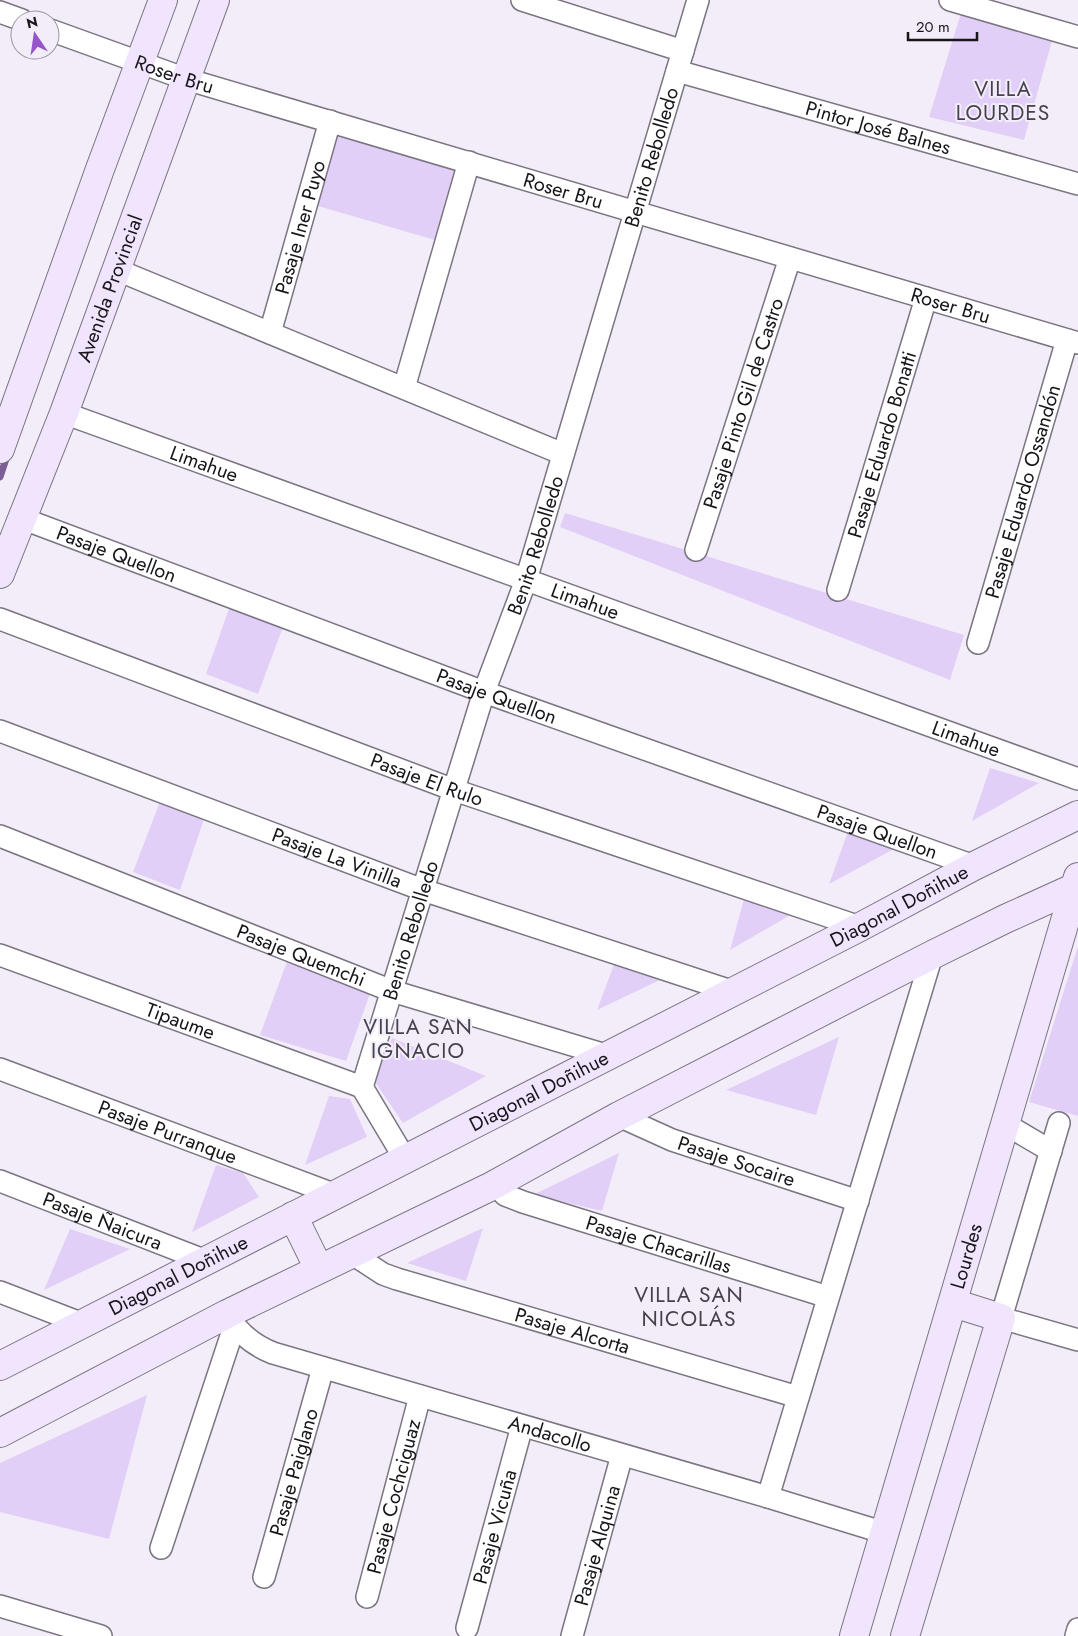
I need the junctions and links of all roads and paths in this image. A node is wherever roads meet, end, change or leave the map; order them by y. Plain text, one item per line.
1 (163, 0) edge
2 (215, 0) edge
3 (522, 0) edge
4 (698, 0) edge
5 (950, 0) edge
6 (60, 34) edge
7 (1078, 37) edge
8 (680, 61) junction
9 (139, 63) junction
10 (186, 78) junction
11 (330, 121) junction
12 (468, 162) junction
13 (1078, 184) edge
14 (635, 212) junction
15 (790, 258) junction
16 (115, 269) junction
17 (926, 298) junction
18 (270, 333) junction
19 (1073, 342) edge
20 (404, 388) junction
21 (64, 414) junction
22 (0, 449) edge
23 (563, 454) junction
24 (21, 518) junction
25 (696, 550) dead end
26 (0, 574) edge
27 (526, 580) junction
28 (838, 590) dead end
29 (0, 619) edge
30 (978, 643) dead end
31 (484, 692) junction
32 (0, 731) edge
33 (1078, 779) edge
34 (454, 790) junction
35 (1078, 816) edge
36 (0, 836) edge
37 (974, 866) junction
38 (1077, 883) edge
39 (423, 890) junction
40 (860, 927) junction
41 (0, 955) edge
42 (932, 955) junction
43 (392, 991) junction
44 (734, 992) junction
45 (609, 1056) junction
46 (0, 1068) edge
47 (362, 1087) junction
48 (619, 1116) junction
49 (1059, 1123) dead end
50 (1005, 1124) junction
51 (1051, 1151) junction
52 (405, 1159) junction
53 (0, 1181) edge
54 (492, 1186) junction
55 (336, 1195) junction
56 (858, 1201) junction
57 (293, 1216) junction
58 (351, 1253) junction
59 (206, 1261) junction
60 (319, 1269) junction
61 (0, 1292) edge
62 (828, 1297) junction
63 (953, 1302) junction
64 (1001, 1318) junction
65 (230, 1321) junction
66 (83, 1324) junction
67 (1078, 1340) edge
68 (0, 1366) edge
69 (323, 1368) junction
70 (420, 1396) junction
71 (798, 1398) junction
72 (522, 1426) junction
73 (0, 1433) edge
74 (622, 1456) junction
75 (768, 1497) junction
76 (885, 1533) junction
77 (161, 1548) dead end
78 (264, 1576) dead end
79 (367, 1597) dead end
80 (0, 1606) edge
81 (467, 1628) dead end
82 (50, 1629) edge
83 (1078, 1629) edge
84 (101, 1636) edge
85 (572, 1636) edge
86 (854, 1636) edge
87 (905, 1636) edge
88 (1076, 1636) edge

1 - 9 street
2 - 10 street, Avenida Provincial
3 - 8 street, Pintor José Balnes
4 - 8 street, Benito Rebolledo
5 - 7 street
6 - 9 street, Roser Bru
8 - 13 street, Pintor José Balnes
8 - 14 street, Benito Rebolledo
9 - 10 street, Roser Bru
9 - 22 street
10 - 11 street, Roser Bru
10 - 16 street, Avenida Provincial
11 - 12 street, Roser Bru
11 - 18 street, Pasaje Iner Puyo
12 - 14 street, Roser Bru
12 - 20 street
14 - 15 street, Roser Bru
14 - 23 street, Benito Rebolledo
15 - 17 street, Roser Bru
15 - 25 street, Pasaje Pinto Gil de Castro
16 - 18 street
16 - 21 street, Avenida Provincial
17 - 19 street, Roser Bru
17 - 28 street, Pasaje Eduardo Bonatti
18 - 20 street
19 - 30 street, Pasaje Eduardo Ossandón
20 - 23 street
21 - 24 street, Avenida Provincial
21 - 27 street, Limahue
23 - 27 street, Benito Rebolledo
24 - 26 street, Avenida Provincial
24 - 31 street, Pasaje Quellon
27 - 31 street, Benito Rebolledo
27 - 33 street, Limahue
29 - 34 street, Pasaje El Rulo
31 - 34 street, Benito Rebolledo
31 - 37 street, Pasaje Quellon
32 - 39 street, Pasaje La Vinilla
34 - 39 street, Benito Rebolledo
34 - 40 street, Pasaje El Rulo
35 - 37 street, Diagonal Doñihue
36 - 43 street, Pasaje Quemchi
37 - 40 street, Diagonal Doñihue
38 - 42 street
38 - 50 street, Lourdes
39 - 43 street, Benito Rebolledo
39 - 44 street, Pasaje La Vinilla
40 - 44 street, Diagonal Doñihue
41 - 47 street, Tipaume
42 - 48 street
42 - 56 street
43 - 45 street, Pasaje Quemchi
43 - 47 street, Benito Rebolledo
44 - 45 street, Diagonal Doñihue
45 - 52 street, Diagonal Doñihue
46 - 55 street, Pasaje Purranque
47 - 52 street
48 - 54 street
48 - 56 street, Pasaje Socaire
49 - 51 street
50 - 51 street
50 - 63 street, Lourdes
51 - 64 street
52 - 55 street, Diagonal Doñihue
53 - 59 street, Pasaje Ñaicura
54 - 58 street
54 - 62 street, Pasaje Chacarillas
55 - 57 street, Diagonal Doñihue
56 - 62 street
57 - 59 street, Diagonal Doñihue
57 - 60 street
58 - 60 street
58 - 71 street, Pasaje Alcorta
59 - 66 street, Diagonal Doñihue
60 - 65 street
61 - 66 street
62 - 71 street
63 - 64 street
63 - 76 street, Lourdes
64 - 67 street
64 - 87 street
65 - 69 street, Andacollo
65 - 73 street
65 - 77 street
66 - 68 street, Diagonal Doñihue
69 - 70 street, Andacollo
69 - 78 street, Pasaje Paiglano
70 - 72 street, Andacollo
70 - 79 street, Pasaje Cochciguaz
71 - 75 street
72 - 74 street, Andacollo
72 - 81 street, Pasaje Vicuña
74 - 75 street, Andacollo
74 - 85 street, Pasaje Alquina
75 - 76 street, Andacollo
76 - 86 street, Lourdes
80 - 82 street
82 - 84 street
83 - 88 street

